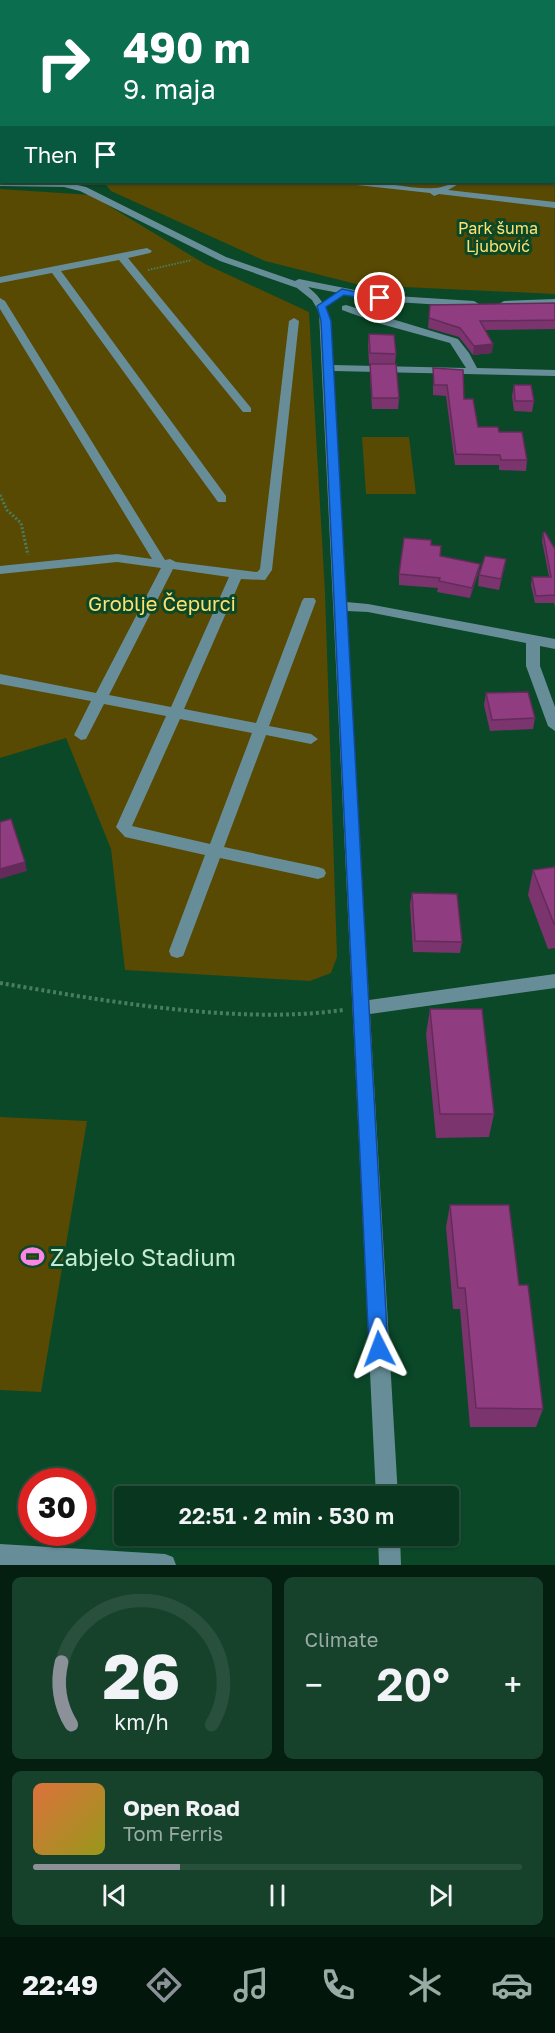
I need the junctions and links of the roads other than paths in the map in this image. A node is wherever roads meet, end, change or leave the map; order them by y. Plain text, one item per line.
1 (350, 0) edge
2 (386, 0) edge
3 (0, 183) edge
4 (364, 183) edge
5 (456, 183) edge
6 (434, 193) junction
7 (555, 205) edge
8 (147, 251) dead end
9 (121, 256) junction
10 (55, 270) junction
11 (0, 280) edge
12 (290, 282) junction
13 (342, 292) junction
14 (0, 302) edge
15 (555, 302) edge
16 (321, 306) junction
17 (346, 308) dead end
18 (294, 321) dead end
19 (327, 368) junction
20 (473, 372) junction
21 (555, 373) edge
22 (247, 410) dead end
23 (222, 499) dead end
24 (165, 563) junction
25 (0, 570) edge
26 (237, 574) junction
27 (309, 601) dead end
28 (341, 606) junction
29 (532, 640) junction
30 (555, 644) edge
31 (0, 679) edge
32 (100, 699) junction
33 (174, 713) junction
34 (555, 726) edge
35 (261, 730) junction
36 (81, 735) dead end
37 (311, 739) dead end
38 (214, 852) junction
39 (318, 873) dead end
40 (177, 951) dead end
41 (555, 981) edge
42 (362, 1008) junction
43 (386, 1486) edge
44 (389, 1546) edge
45 (0, 1555) edge
46 (90, 1563) edge
47 (165, 1565) edge
48 (390, 1565) edge

1 - 2 street
3 - 12 street
4 - 6 street
5 - 6 street
6 - 7 street
8 - 9 street
9 - 10 street
9 - 22 street
10 - 11 street
10 - 23 street
12 - 13 street
12 - 16 street
13 - 15 street
13 - 16 street
14 - 24 street
16 - 19 street
17 - 20 street
18 - 26 street
19 - 20 street
19 - 28 street
20 - 21 street
24 - 25 street
24 - 26 street
24 - 32 street
26 - 33 street
27 - 35 street
28 - 29 street
28 - 42 street
29 - 30 street
29 - 34 street
31 - 32 street
32 - 33 street
32 - 36 street
33 - 35 street
33 - 38 street
35 - 37 street
35 - 38 street
38 - 39 street
38 - 40 street
41 - 42 street
42 - 43 street
44 - 48 street
45 - 46 street
46 - 47 street

